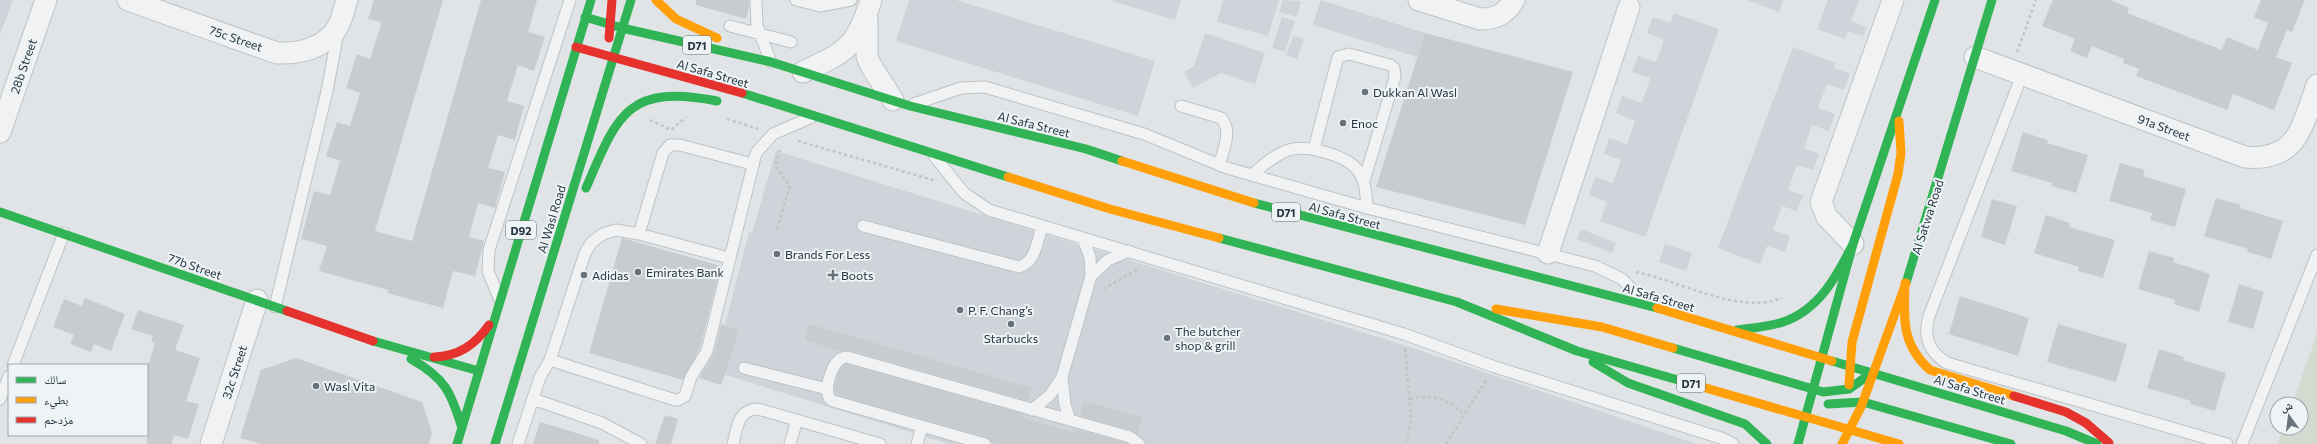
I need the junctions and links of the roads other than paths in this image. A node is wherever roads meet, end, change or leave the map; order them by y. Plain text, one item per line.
1 (46, 0) edge
2 (128, 0) edge
3 (347, 0) edge
4 (570, 0) edge
5 (591, 0) edge
6 (612, 0) edge
7 (631, 0) edge
8 (656, 0) edge
9 (756, 0) edge
10 (796, 0) edge
11 (1419, 0) edge
12 (1514, 0) edge
13 (1892, 0) edge
14 (1935, 0) edge
15 (1992, 0) edge
16 (863, 4) edge
17 (1629, 7) dead end
18 (585, 17) junction
19 (608, 24) junction
20 (339, 25) junction
21 (730, 26) dead end
22 (622, 28) junction
23 (760, 34) junction
24 (724, 40) dead end
25 (791, 42) dead end
26 (738, 45) dead end
27 (576, 47) junction
28 (614, 57) junction
29 (1975, 57) junction
30 (771, 62) junction
31 (802, 72) junction
32 (2022, 75) junction
33 (2317, 85) edge
34 (773, 102) junction
35 (726, 103) dead end
36 (902, 103) junction
37 (1181, 106) dead end
38 (757, 107) dead end
39 (1898, 113) junction
40 (815, 116) junction
41 (0, 132) edge
42 (1314, 149) junction
43 (932, 153) junction
44 (752, 164) junction
45 (1219, 165) junction
46 (1251, 175) junction
47 (1364, 181) junction
48 (1367, 208) junction
49 (0, 212) edge
50 (863, 226) dead end
51 (1042, 227) junction
52 (561, 228) junction
53 (64, 233) junction
54 (640, 234) junction
55 (1083, 239) junction
56 (1853, 244) junction
57 (1129, 251) junction
58 (1548, 253) junction
59 (2317, 255) edge
60 (729, 258) junction
61 (1091, 276) junction
62 (1905, 283) junction
63 (2306, 285) junction
64 (2317, 290) edge
65 (499, 299) junction
66 (1457, 302) junction
67 (266, 303) junction
68 (1646, 305) junction
69 (494, 318) junction
70 (1854, 330) junction
71 (1731, 331) junction
72 (1884, 342) junction
73 (381, 344) junction
74 (1861, 344) dead end
75 (1870, 348) dead end
76 (1793, 350) junction
77 (1577, 351) junction
78 (434, 356) junction
79 (1820, 358) junction
80 (550, 360) junction
81 (1803, 362) dead end
82 (13, 364) edge
83 (1849, 365) junction
84 (744, 368) dead end
85 (479, 371) junction
86 (1873, 372) junction
87 (1062, 377) junction
88 (1799, 377) dead end
89 (8, 379) edge
90 (1784, 381) junction
91 (827, 389) junction
92 (1848, 389) junction
93 (1812, 390) junction
94 (0, 399) edge
95 (533, 399) junction
96 (1848, 402) junction
97 (1863, 402) junction
98 (1032, 410) junction
99 (1890, 410) junction
100 (1804, 418) junction
101 (797, 420) junction
102 (1070, 420) junction
103 (922, 426) junction
104 (462, 428) junction
105 (1848, 428) junction
106 (1881, 439) junction
107 (1138, 442) edge
108 (211, 444) edge
109 (457, 444) edge
110 (495, 444) edge
111 (518, 444) edge
112 (641, 444) edge
113 (733, 444) edge
114 (790, 444) edge
115 (880, 444) edge
116 (917, 444) edge
117 (985, 444) edge
118 (1149, 444) edge
119 (1733, 444) edge
120 (1766, 444) edge
121 (1798, 444) edge
122 (1842, 444) edge
123 (1898, 444) edge
124 (2012, 444) edge
125 (2097, 444) edge
126 (2110, 444) edge
127 (2228, 444) edge
128 (2242, 444) edge

1 - 41 street, 28b Street
2 - 20 street, 75c Street
3 - 20 street
4 - 65 lane
5 - 18 main road, D92
6 - 19 main road
7 - 22 main road, Al Wasl Road
8 - 24 main road
9 - 23 lane
10 - 16 lane
11 - 12 street
13 - 56 street
14 - 39 main road
15 - 29 main road, Al Satwa Road
16 - 31 street
16 - 36 street
17 - 58 street
18 - 19 main road, Al Safa Street / D71
18 - 27 main road, D92
19 - 22 main road, Al Safa Street / D71
19 - 28 main road
20 - 67 lane
21 - 23 lane
22 - 28 main road, Al Wasl Road
22 - 30 main road, Al Safa Street / D71
23 - 25 lane
23 - 30 lane
26 - 30 main road
27 - 28 main road, Al Safa Street / D71
27 - 65 main road, D92
28 - 34 main road, Al Safa Street / D71
28 - 52 main road, Al Wasl Road
29 - 32 street, 91a Street
29 - 62 main road, Al Satwa Road
30 - 31 main road, Al Safa Street / D71
31 - 36 main road, Al Safa Street / D71
32 - 33 street, 91a Street
32 - 127 lane
34 - 38 main road
34 - 40 main road, Al Safa Street / D71
35 - 52 main road
36 - 45 lane
36 - 68 main road, Al Safa Street / D71
37 - 45 lane
39 - 56 main road
39 - 70 main road
40 - 43 main road, Al Safa Street / D71
40 - 44 lane
42 - 46 lane
42 - 47 lane
42 - 47 lane
43 - 51 lane
43 - 66 main road, Al Safa Street / D71
44 - 54 lane
44 - 60 lane
45 - 46 lane
46 - 48 lane
47 - 48 lane
48 - 58 lane
49 - 53 main road, 77b Street
50 - 51 lane
51 - 55 lane
52 - 110 main road, Al Wasl Road
53 - 67 main road, 77b Street
53 - 82 lane
54 - 60 lane
54 - 80 lane
55 - 57 lane
55 - 61 lane
56 - 71 main road
56 - 79 main road
57 - 61 lane
57 - 119 lane
58 - 68 lane
59 - 63 lane
60 - 80 lane
61 - 87 lane
62 - 72 main road, Al Satwa Road
62 - 126 main road
63 - 64 lane
63 - 128 lane
65 - 69 main road, D92
66 - 77 main road, Al Safa Street / D71
66 - 90 main road
67 - 73 main road, 77b Street
67 - 108 street, 32c Street
68 - 71 main road, Al Safa Street / D71
69 - 78 main road
69 - 85 main road, D92
70 - 74 main road
70 - 83 main road
71 - 76 main road, Al Safa Street / D71
72 - 75 main road
72 - 86 main road, Al Satwa Road
73 - 78 main road, 77b Street
73 - 104 main road, 77b Street
76 - 79 main road, Al Safa Street / D71
76 - 81 main road
77 - 100 main road, Al Safa Street / D71
77 - 120 main road
78 - 85 main road, 77b Street
79 - 83 main road, Al Safa Street / D71
79 - 93 main road
80 - 95 lane
83 - 86 main road, Al Safa Street / D71
83 - 92 main road
84 - 91 lane
85 - 104 main road, D92
86 - 92 main road
86 - 97 main road, Al Satwa Road
86 - 125 main road, Al Safa Street / D71
87 - 98 lane
87 - 102 lane
88 - 90 main road
89 - 94 lane
90 - 93 main road
91 - 98 lane
91 - 103 lane
92 - 93 main road
92 - 96 main road
93 - 100 main road
95 - 111 lane
95 - 112 lane
96 - 97 main road
96 - 100 main road
96 - 105 main road
97 - 99 main road
97 - 105 main road, Al Satwa Road
98 - 102 lane
99 - 106 main road
99 - 124 main road
100 - 105 main road, Al Safa Street / D71
100 - 121 main road
101 - 113 lane
101 - 114 lane
101 - 115 lane
102 - 107 lane
103 - 116 lane
103 - 117 lane
104 - 109 main road, D92
105 - 106 main road, Al Safa Street / D71
105 - 122 main road
106 - 123 main road, Al Safa Street / D71
107 - 118 lane

